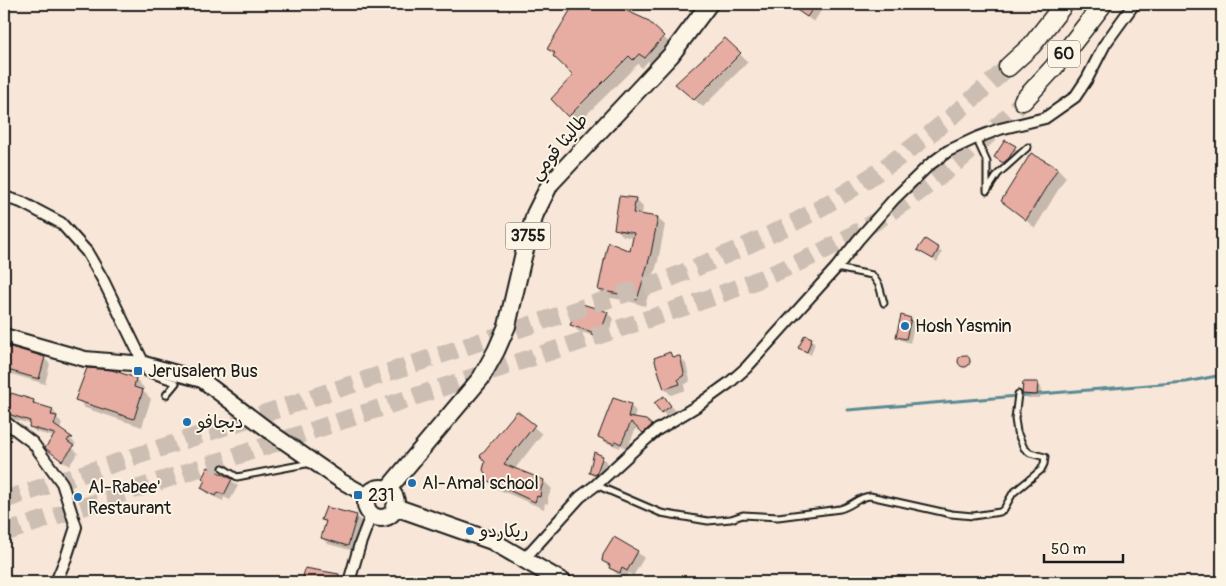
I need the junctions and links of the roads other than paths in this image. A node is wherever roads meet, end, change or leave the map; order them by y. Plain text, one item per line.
1 (709, 4) edge
2 (1064, 4) edge
3 (1103, 4) edge
4 (1134, 4) edge
5 (1008, 68) tunnel mouth
6 (1023, 101) tunnel mouth
7 (976, 138) junction
8 (1028, 147) dead end
9 (4, 197) edge
10 (836, 268) junction
11 (884, 303) dead end
12 (4, 336) edge
13 (144, 364) junction
14 (1018, 394) dead end
15 (166, 395) dead end
16 (4, 421) edge
17 (314, 462) junction
18 (223, 468) dead end
19 (596, 485) junction
20 (387, 490) junction
21 (368, 496) junction
22 (395, 507) junction
23 (371, 515) junction
24 (524, 559) junction
25 (56, 582) edge
26 (349, 582) edge
27 (563, 582) edge

1 - 20 main road, طاليثا قومي / 3755
2 - 5 highway, 60
3 - 6 highway, 60
4 - 7 street
7 - 8 lane
7 - 10 street
9 - 13 street
10 - 11 lane
10 - 19 street
12 - 13 street
13 - 15 lane
13 - 17 street
14 - 19 lane
16 - 25 street
17 - 18 lane
17 - 21 street
19 - 24 street
20 - 21 main road
20 - 22 main road
21 - 23 main road
22 - 23 main road
22 - 24 main road
23 - 26 street
24 - 27 main road

